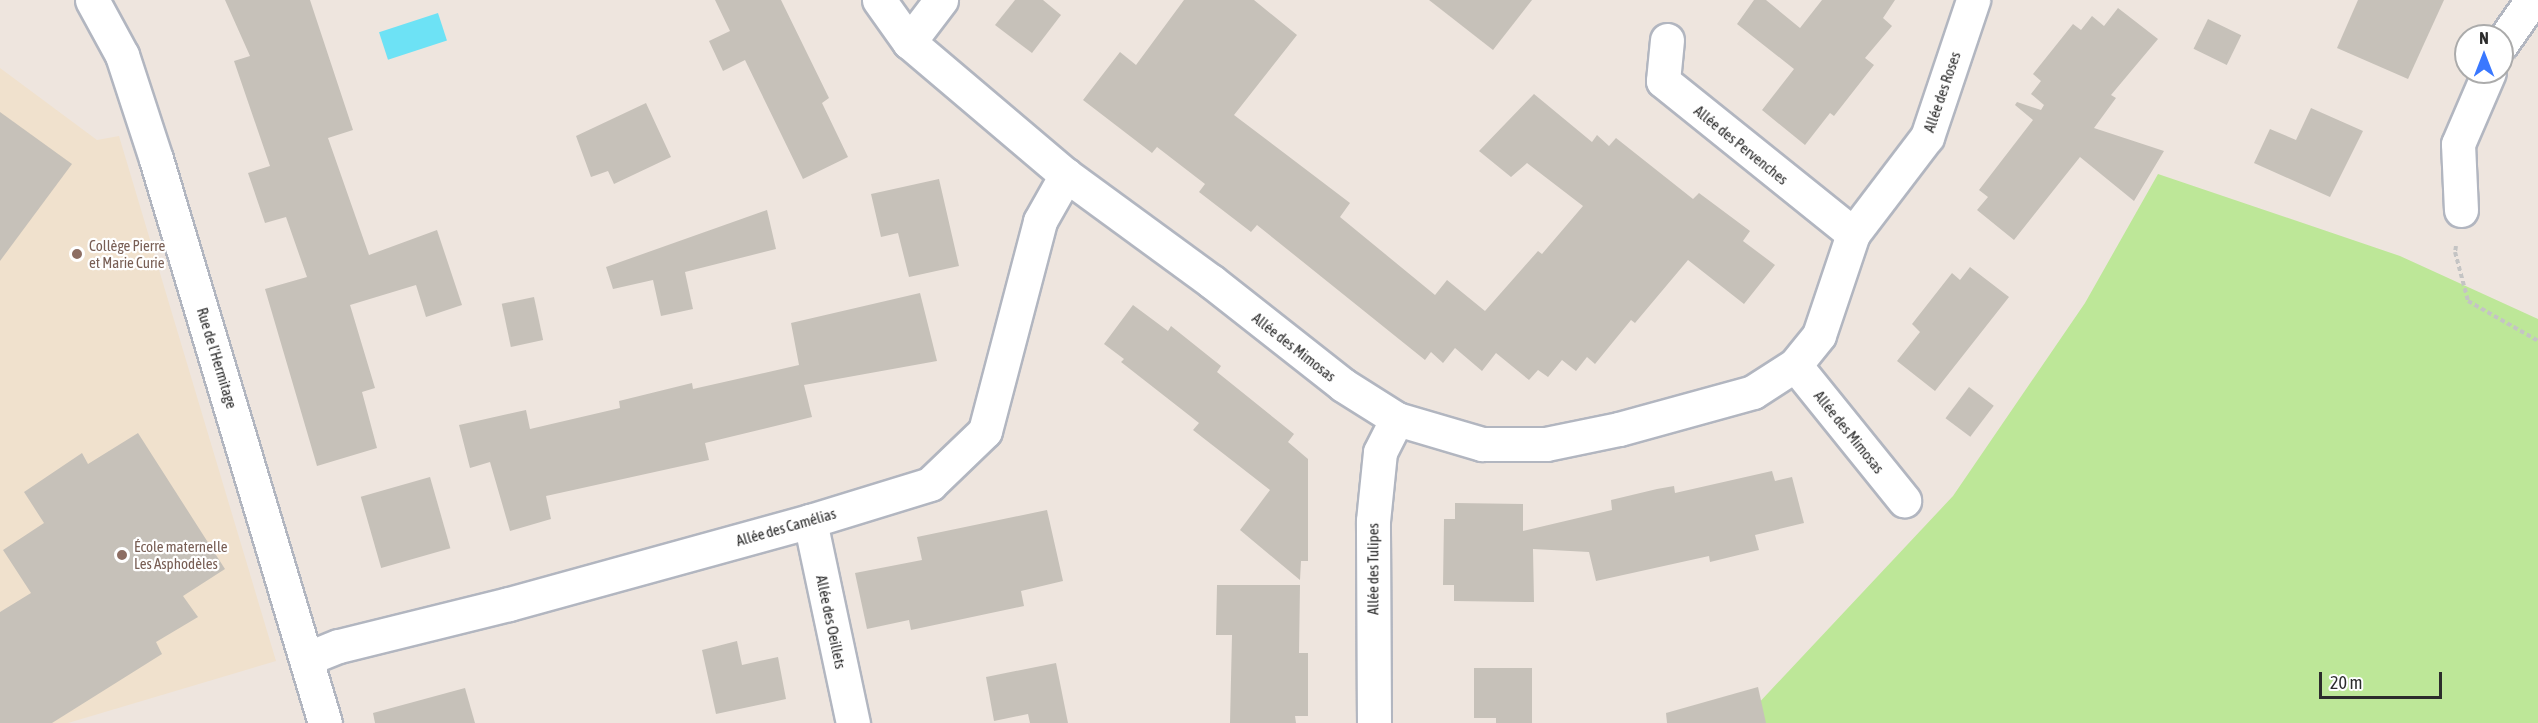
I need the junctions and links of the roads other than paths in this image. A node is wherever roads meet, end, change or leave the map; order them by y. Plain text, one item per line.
1 (92, 0) edge
2 (879, 0) edge
3 (941, 0) edge
4 (1973, 0) edge
5 (2532, 0) edge
6 (2514, 26) edge
7 (1666, 40) dead end
8 (909, 42) junction
9 (2484, 84) edge
10 (1066, 175) junction
11 (2461, 210) road end
12 (1853, 234) junction
13 (1795, 365) junction
14 (1397, 419) junction
15 (1904, 500) dead end
16 (810, 521) junction
17 (306, 659) junction
18 (325, 723) edge
19 (853, 723) edge
20 (1374, 723) edge

1 - 17 street, Rue de l'Hermitage
2 - 8 street, Allée des Mimosas
3 - 8 street
4 - 12 street, Allée des Roses
5 - 6 street
7 - 12 street, Allée des Pervenches
8 - 10 street, Allée des Mimosas
9 - 11 street
10 - 14 street, Allée des Mimosas
10 - 16 street, Allée des Camélias
12 - 13 street, Allée des Mimosas
13 - 14 street, Allée des Mimosas
13 - 15 street, Allée des Mimosas
14 - 20 street, Allée des Tulipes
16 - 17 street, Allée des Camélias
16 - 19 street, Allée des Oeillets
17 - 18 street, Rue de l'Hermitage

